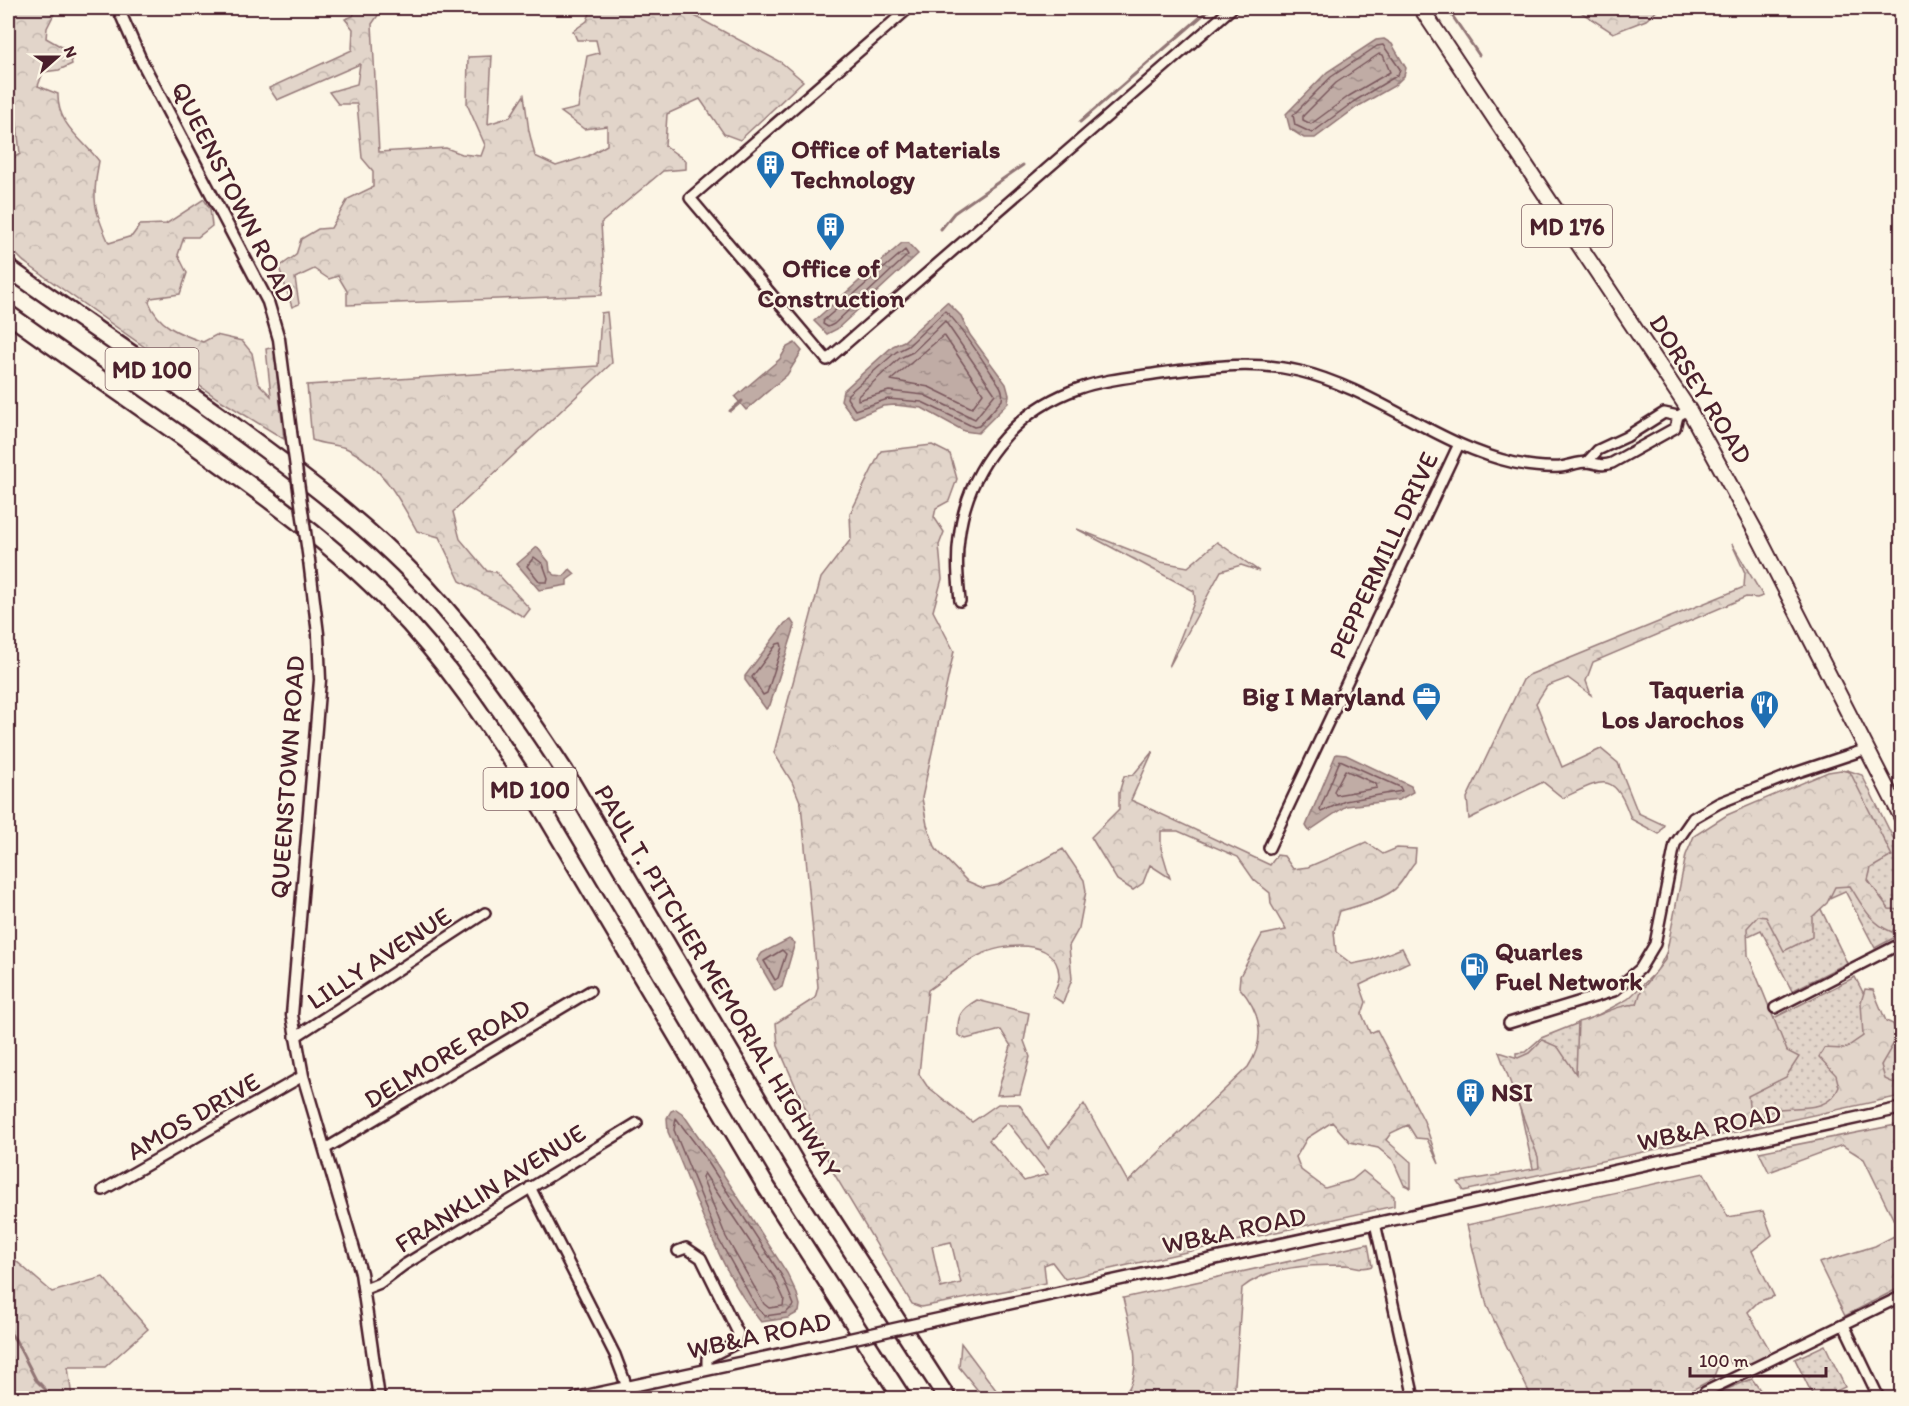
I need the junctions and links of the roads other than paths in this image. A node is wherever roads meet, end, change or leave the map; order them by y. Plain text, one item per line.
1 (118, 8) edge
2 (909, 8) edge
3 (1232, 8) edge
4 (1421, 8) edge
5 (8, 268) edge
6 (8, 314) edge
7 (1683, 413) junction
8 (1459, 444) junction
9 (1587, 462) junction
10 (960, 601) dead end
11 (1867, 749) junction
12 (1902, 818) edge
13 (1269, 848) dead end
14 (486, 913) dead end
15 (1902, 943) edge
16 (590, 991) dead end
17 (1775, 1008) dead end
18 (1509, 1023) dead end
19 (295, 1038) junction
20 (303, 1076) junction
21 (1902, 1108) edge
22 (637, 1123) dead end
23 (325, 1149) junction
24 (530, 1187) junction
25 (102, 1190) dead end
26 (1375, 1223) junction
27 (678, 1251) dead end
28 (365, 1289) junction
29 (1902, 1296) edge
30 (1844, 1325) junction
31 (706, 1369) junction
32 (627, 1387) junction
33 (1705, 1392) dead end
34 (379, 1398) edge
35 (576, 1398) edge
36 (902, 1398) edge
37 (947, 1398) edge
38 (1414, 1398) edge
39 (1879, 1398) edge

1 - 19 street, QUEENSTOWN ROAD, bridge
2 - 3 street
4 - 7 main road, DORSEY ROAD / MD 176
5 - 37 highway, PAUL T. PITCHER MEMORIAL HIGHWAY / MD 100
6 - 36 highway, MD 100
7 - 9 street
7 - 9 street
7 - 11 main road, DORSEY ROAD / MD 176
8 - 9 street
8 - 10 street
8 - 13 street, PEPPERMILL DRIVE
11 - 12 main road, DORSEY ROAD / MD 176
11 - 18 street
14 - 19 street, LILLY AVENUE
15 - 17 street
16 - 23 street, DELMORE ROAD
19 - 20 street, QUEENSTOWN ROAD
20 - 23 street, QUEENSTOWN ROAD
20 - 25 street, AMOS DRIVE
21 - 26 street, WB&A ROAD
22 - 24 street, FRANKLIN AVENUE
23 - 28 street, QUEENSTOWN ROAD
24 - 28 street, FRANKLIN AVENUE
24 - 32 street
26 - 31 street, WB&A ROAD, bridge
26 - 38 street
27 - 31 street
28 - 34 street, QUEENSTOWN ROAD
29 - 30 street
30 - 33 street
30 - 39 street
31 - 32 street, WB&A ROAD
32 - 35 street, WB&A ROAD

